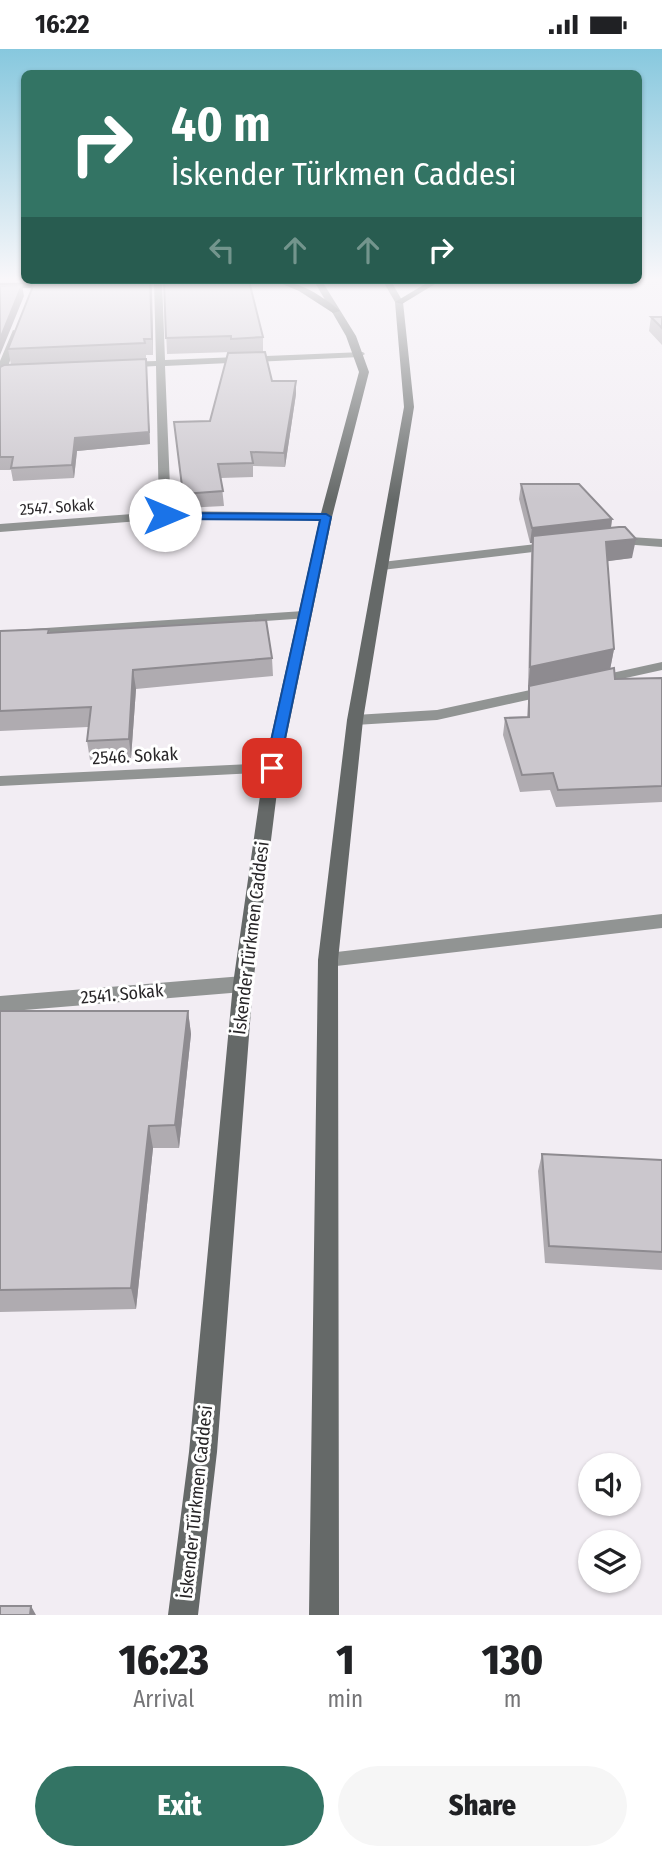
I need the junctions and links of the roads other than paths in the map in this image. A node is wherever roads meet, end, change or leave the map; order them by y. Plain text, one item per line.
1 (7, 354) edge
2 (162, 354) edge
3 (358, 354) edge
4 (360, 354) edge
5 (404, 354) edge
6 (162, 363) junction
7 (108, 366) edge
8 (14, 370) edge
9 (0, 372) edge
10 (165, 515) junction
11 (326, 517) junction
12 (0, 528) edge
13 (602, 541) edge
14 (662, 543) edge
15 (575, 544) edge
16 (382, 566) junction
17 (304, 615) junction
18 (0, 635) edge
19 (662, 666) edge
20 (355, 720) junction
21 (272, 768) junction
22 (0, 781) edge
23 (662, 921) edge
24 (328, 960) junction
25 (243, 984) junction
26 (0, 1005) edge
27 (183, 1615) edge
28 (324, 1615) edge

1 - 9 street
2 - 6 street
3 - 6 street
4 - 11 main road, İskender Türkmen Caddesi
5 - 16 main road
6 - 7 street
6 - 10 street
8 - 9 street
10 - 11 street, 2547. Sokak
10 - 12 street, 2547. Sokak
11 - 17 main road, İskender Türkmen Caddesi
13 - 14 street
15 - 16 street
16 - 20 main road
17 - 18 street
17 - 21 main road, İskender Türkmen Caddesi
19 - 20 street
20 - 24 main road
21 - 22 street, 2546. Sokak
21 - 25 main road, İskender Türkmen Caddesi
23 - 24 street
24 - 28 main road
25 - 26 street, 2541. Sokak
25 - 27 main road, İskender Türkmen Caddesi

